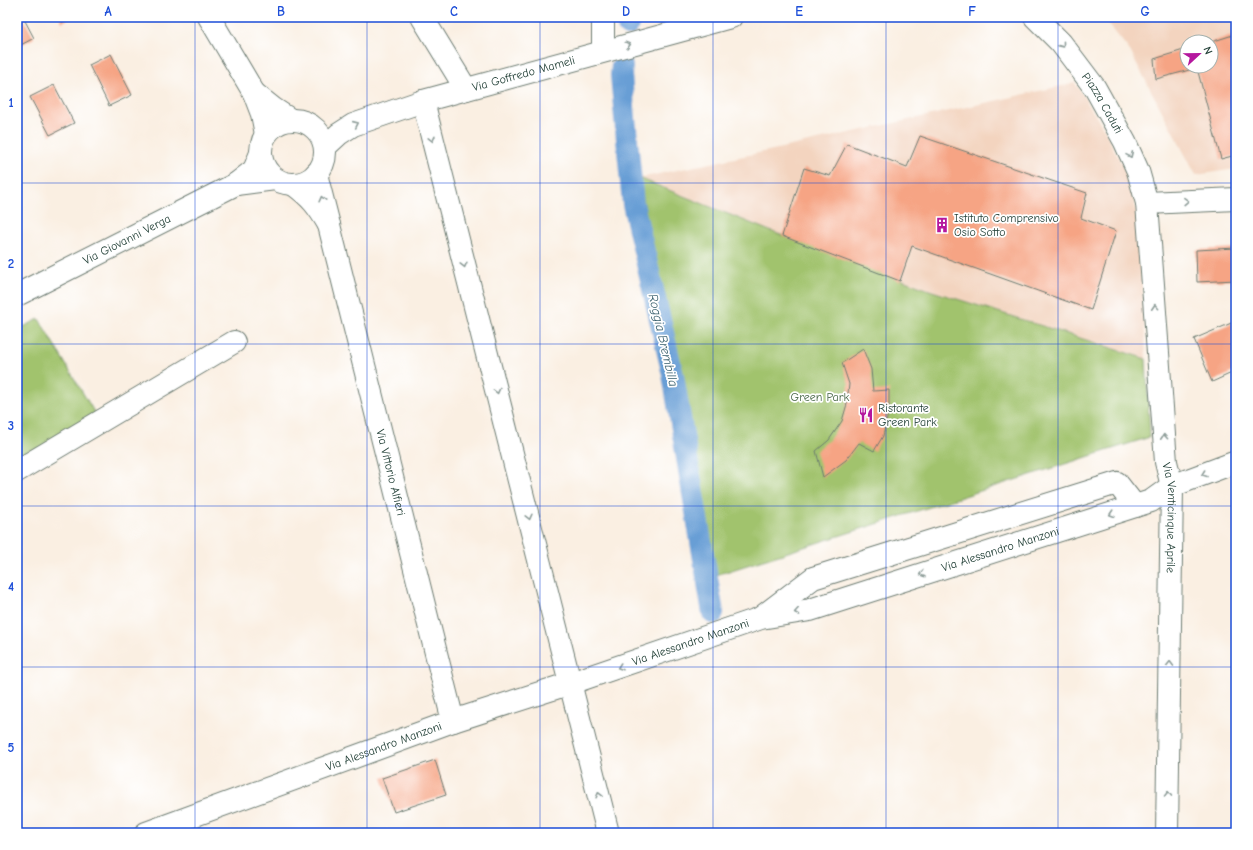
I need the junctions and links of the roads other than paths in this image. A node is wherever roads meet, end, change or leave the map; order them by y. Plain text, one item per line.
1 (209, 17) edge
2 (422, 17) edge
3 (603, 17) edge
4 (731, 17) edge
5 (1035, 17) edge
6 (603, 51) junction
7 (466, 89) junction
8 (254, 93) junction
9 (423, 101) junction
10 (291, 120) junction
11 (264, 144) junction
12 (325, 147) junction
13 (316, 174) junction
14 (284, 182) junction
15 (236, 184) junction
16 (1236, 199) edge
17 (1147, 203) junction
18 (329, 225) junction
19 (17, 295) edge
20 (234, 342) dead end
21 (1236, 462) edge
22 (17, 471) edge
23 (1172, 486) junction
24 (1135, 506) junction
25 (760, 618) junction
26 (571, 683) junction
27 (453, 721) junction
28 (146, 833) edge
29 (608, 833) edge
30 (1167, 833) edge

1 - 8 street
2 - 7 street
3 - 6 street
6 -> 4 street, Via Goffredo Mameli
5 -> 17 street, Piazza Caduti
6 - 7 street, Via Goffredo Mameli
7 - 9 street, Via Goffredo Mameli
8 - 10 street
8 - 11 street
12 -> 9 street, Via Goffredo Mameli
9 -> 26 street
10 - 11 street
10 - 12 street
11 - 14 street
11 - 15 street, Via Giovanni Verga
12 - 13 street
13 - 14 street
18 -> 13 street, Via Vittorio Alfieri
14 - 15 street, Via Giovanni Verga
14 - 18 street, Via Vittorio Alfieri
15 - 19 street, Via Giovanni Verga
17 -> 16 street
23 -> 17 street, Via Venticinque Aprile
18 - 27 street, Via Vittorio Alfieri
20 - 22 street
21 -> 23 street, Via Alessandro Manzoni
23 - 24 street, Via Alessandro Manzoni
30 -> 23 street, Via Venticinque Aprile
24 -> 25 street, Via Alessandro Manzoni
24 - 25 street
25 -> 26 street, Via Alessandro Manzoni
26 - 27 street, Via Alessandro Manzoni
29 -> 26 street
27 - 28 street, Via Alessandro Manzoni

